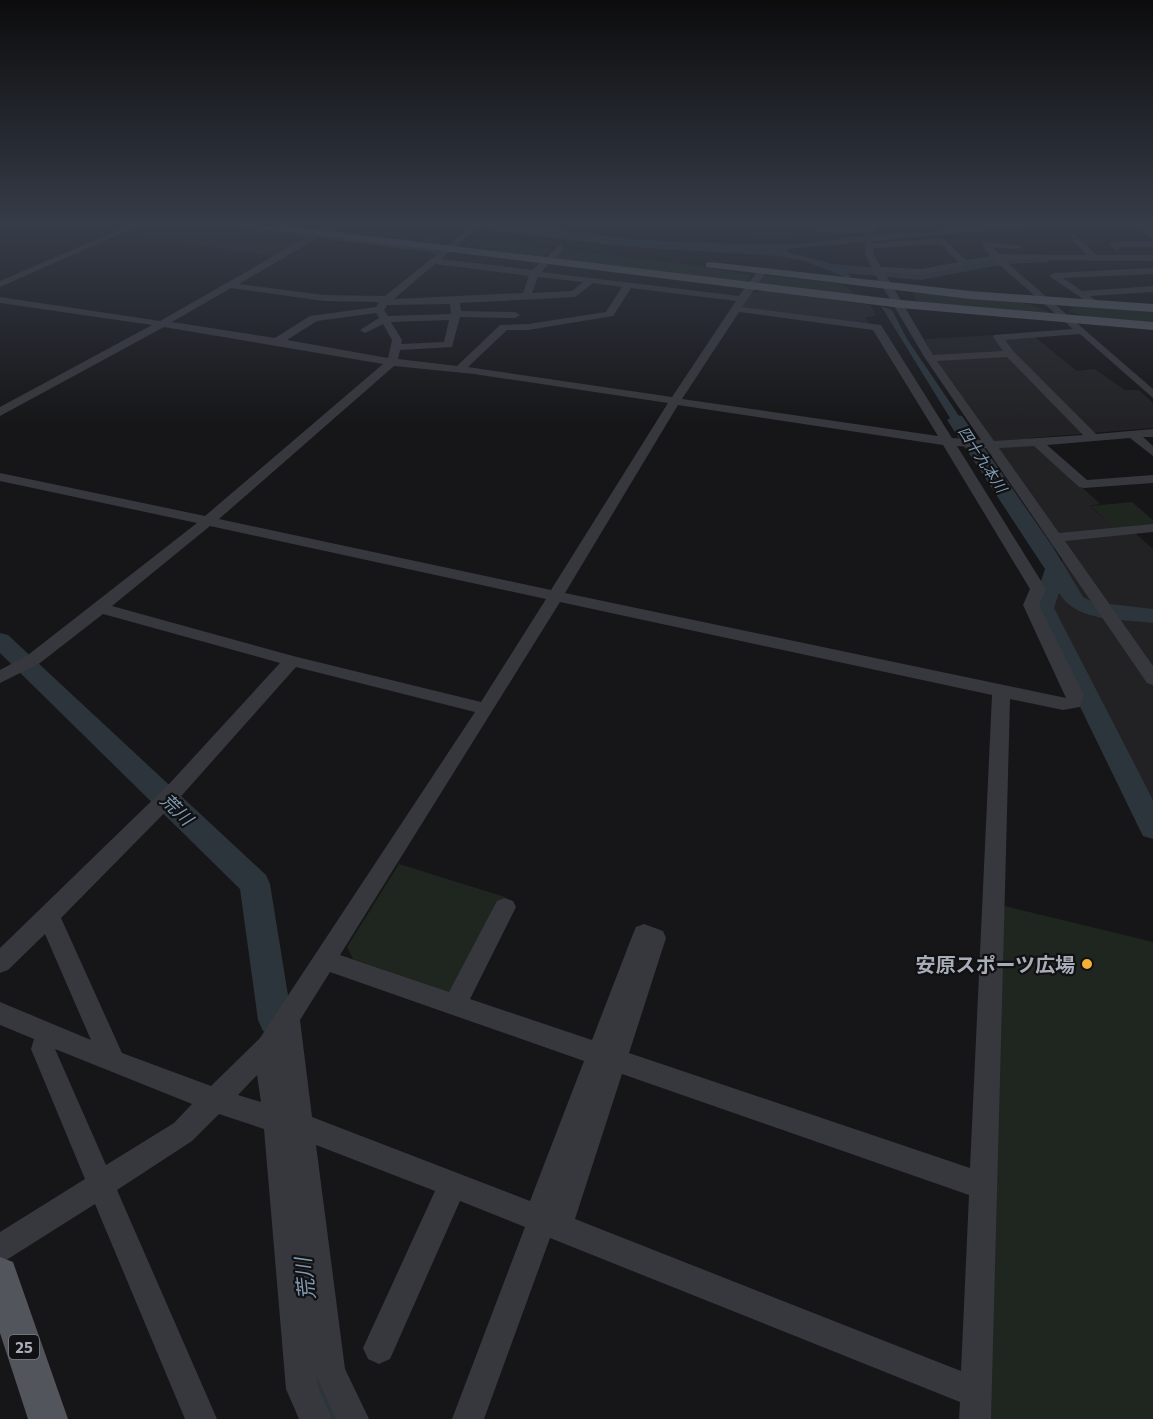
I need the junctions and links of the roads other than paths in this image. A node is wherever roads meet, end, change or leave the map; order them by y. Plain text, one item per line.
1 (217, 292) edge
2 (282, 292) edge
3 (400, 292) edge
4 (528, 292) edge
5 (577, 292) edge
6 (623, 292) edge
7 (692, 292) edge
8 (713, 292) edge
9 (747, 292) edge
10 (888, 292) edge
11 (979, 292) edge
12 (1036, 292) edge
13 (1080, 292) edge
14 (1114, 292) edge
15 (1083, 294) junction
16 (528, 296) junction
17 (497, 298) junction
18 (743, 298) junction
19 (0, 300) edge
20 (455, 302) junction
21 (1047, 302) junction
22 (894, 304) junction
23 (1095, 304) junction
24 (384, 307) junction
25 (1153, 308) edge
26 (498, 315) junction
27 (515, 315) dead end
28 (455, 316) junction
29 (1069, 320) junction
30 (162, 324) junction
31 (1153, 326) edge
32 (504, 327) junction
33 (365, 330) dead end
34 (1082, 331) junction
35 (277, 341) junction
36 (456, 343) junction
37 (484, 347) junction
38 (396, 350) junction
39 (1010, 354) junction
40 (930, 358) junction
41 (460, 369) junction
42 (1153, 395) edge
43 (675, 400) junction
44 (0, 412) edge
45 (1153, 433) edge
46 (1133, 435) junction
47 (1093, 438) junction
48 (953, 442) junction
49 (1037, 442) junction
50 (986, 445) junction
51 (1153, 452) edge
52 (0, 477) edge
53 (1153, 479) edge
54 (207, 522) junction
55 (1145, 529) edge
56 (1055, 538) junction
57 (1153, 545) edge
58 (556, 596) junction
59 (100, 608) junction
60 (292, 661) junction
61 (0, 677) edge
62 (1153, 679) edge
63 (1001, 690) junction
64 (486, 709) junction
65 (505, 907) dead end
66 (49, 916) junction
67 (324, 960) junction
68 (0, 963) edge
69 (455, 1005) junction
70 (0, 1013) edge
71 (287, 1017) junction
72 (48, 1032) junction
73 (266, 1049) junction
74 (606, 1057) junction
75 (113, 1062) junction
76 (215, 1100) junction
77 (288, 1123) junction
78 (101, 1184) junction
79 (453, 1184) junction
80 (983, 1186) junction
81 (545, 1222) junction
82 (0, 1249) edge
83 (0, 1275) edge
84 (379, 1348) dead end
85 (975, 1406) edge
86 (48, 1419) edge
87 (201, 1419) edge
88 (316, 1419) edge
89 (354, 1419) edge
90 (468, 1419) edge

1 - 30 street
2 - 24 street
3 - 24 street
4 - 16 street
5 - 16 street
6 - 32 street
7 - 18 street
8 - 18 main road
9 - 18 street
10 - 22 street
11 - 21 main road
12 - 21 street
13 - 15 street
14 - 15 street
15 - 23 street
16 - 17 street
17 - 20 street
17 - 26 street
18 - 22 main road
18 - 43 street
18 - 48 street
19 - 30 street
20 - 24 street
20 - 28 street
21 - 23 main road
21 - 29 street
22 - 29 main road
22 - 40 street
23 - 25 main road
24 - 28 street
24 - 33 street
24 - 35 street
24 - 38 street
26 - 27 street
26 - 28 street
26 - 32 street
28 - 36 street
29 - 31 main road
29 - 34 street
30 - 35 street
30 - 44 street
32 - 37 street
34 - 39 street
34 - 42 street
35 - 38 street
36 - 37 street
36 - 38 street
37 - 41 street
38 - 41 street
38 - 54 street
39 - 40 street
39 - 47 street
40 - 50 street
41 - 43 street
43 - 48 street
43 - 58 street
45 - 46 street
46 - 47 street
46 - 51 street
47 - 49 street
48 - 50 street
48 - 63 street
49 - 50 street
49 - 53 street
50 - 56 street
52 - 54 street
54 - 58 street
54 - 59 street
55 - 56 street
55 - 57 street
56 - 62 street
58 - 63 street
58 - 64 street
59 - 60 street
59 - 61 street
60 - 64 street
60 - 66 street
63 - 80 street
64 - 67 street
65 - 69 street
66 - 68 street
66 - 75 street
67 - 69 street
67 - 71 street
69 - 74 street
70 - 72 street
71 - 73 street
71 - 77 street
72 - 75 street
72 - 78 street
73 - 76 street
73 - 77 street
74 - 80 street
74 - 81 street
75 - 76 street
76 - 77 street
76 - 78 street
77 - 79 street
77 - 88 street
77 - 89 street
78 - 82 street
78 - 87 street
79 - 81 street
79 - 84 street
80 - 85 street
81 - 85 street
81 - 90 street
83 - 86 main road, 25

